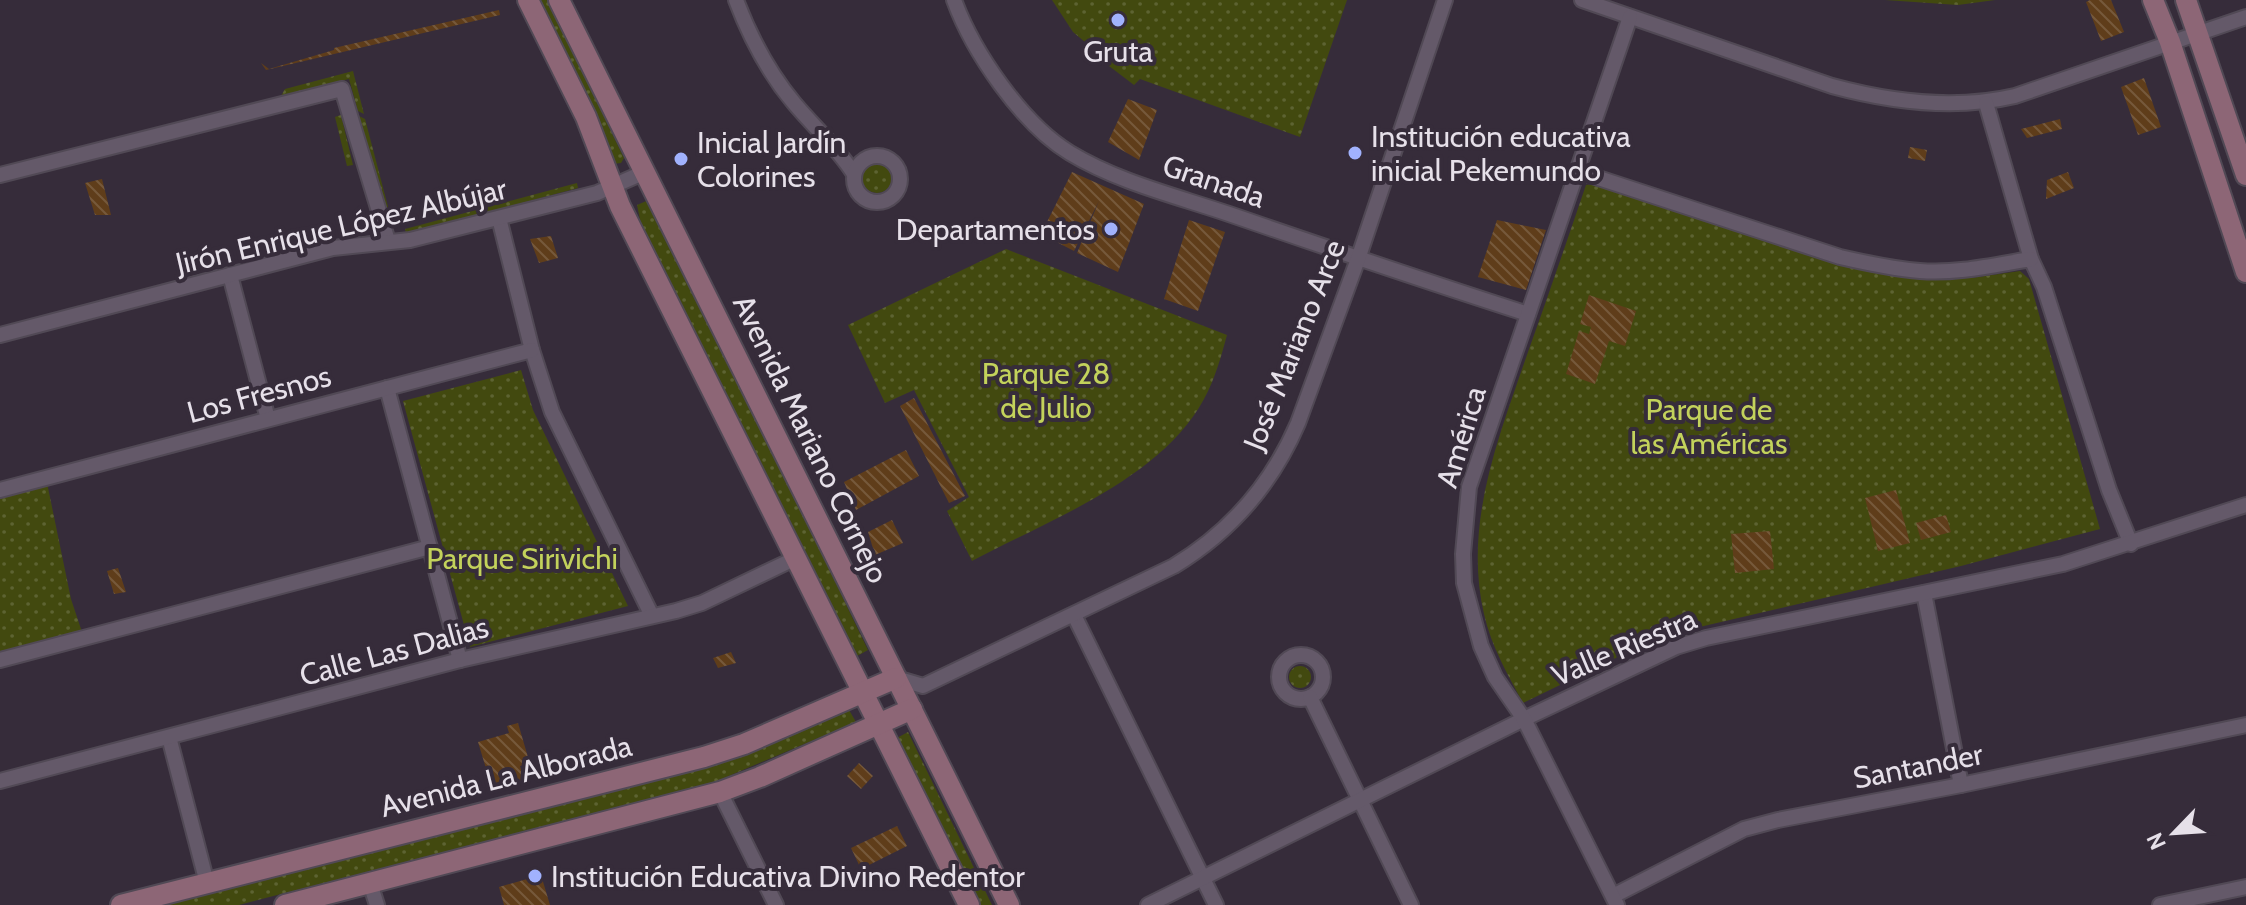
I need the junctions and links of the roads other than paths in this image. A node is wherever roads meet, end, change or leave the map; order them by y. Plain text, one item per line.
1 (528, 0) edge
2 (559, 0) edge
3 (736, 0) edge
4 (954, 0) edge
5 (1445, 0) edge
6 (1582, 0) edge
7 (2153, 0) edge
8 (2186, 0) edge
9 (1630, 17) junction
10 (2246, 17) edge
11 (2199, 33) junction
12 (2170, 42) junction
13 (1986, 103) junction
14 (841, 154) junction
15 (863, 160) junction
16 (1577, 171) junction
17 (645, 172) junction
18 (854, 174) junction
19 (0, 175) edge
20 (2246, 175) edge
21 (612, 187) junction
22 (499, 218) junction
23 (388, 241) junction
24 (1358, 259) junction
25 (2031, 259) junction
26 (2246, 272) edge
27 (230, 275) junction
28 (1528, 314) junction
29 (0, 335) edge
30 (532, 350) junction
31 (387, 388) junction
32 (268, 419) junction
33 (0, 490) edge
34 (2246, 505) edge
35 (2131, 544) junction
36 (430, 547) junction
37 (796, 558) junction
38 (1924, 593) junction
39 (1074, 615) junction
40 (652, 616) junction
41 (0, 660) edge
42 (460, 660) junction
43 (896, 678) junction
44 (923, 686) junction
45 (863, 692) junction
46 (1310, 697) dead end
47 (912, 709) junction
48 (1524, 719) junction
49 (879, 724) junction
50 (2246, 725) edge
51 (169, 737) junction
52 (0, 781) edge
53 (1961, 785) junction
54 (720, 792) junction
55 (1361, 801) junction
56 (1203, 878) junction
57 (207, 883) junction
58 (370, 883) junction
59 (2246, 887) edge
60 (1615, 900) edge
61 (774, 904) edge
62 (121, 905) edge
63 (285, 905) edge
64 (377, 905) edge
65 (969, 905) edge
66 (1009, 905) edge
67 (1148, 905) edge
68 (1216, 905) edge
69 (1411, 905) edge
70 (2160, 905) edge

1 - 21 main road
2 - 17 main road, Avenida Mariano Cornejo
3 - 14 street
4 - 24 street, Granada
5 - 24 street, José Mariano Arce
6 - 9 street
7 - 12 main road
8 - 11 main road
9 - 13 street
9 - 16 street, América
10 - 11 street
11 - 12 street
11 - 20 main road
12 - 13 street
12 - 26 main road
13 - 25 street
14 - 15 street
14 - 18 street
15 - 18 street
15 - 18 street
16 - 25 street
16 - 28 street, América
17 - 21 street, Jirón Enrique López Albújar
17 - 43 main road, Avenida Mariano Cornejo
19 - 23 street
21 - 22 street, Jirón Enrique López Albújar
21 - 37 main road
22 - 23 street, Jirón Enrique López Albújar
22 - 30 street
23 - 27 street, Jirón Enrique López Albújar
24 - 28 street, Granada
24 - 39 street, José Mariano Arce
25 - 35 street
27 - 29 street, Jirón Enrique López Albújar
27 - 32 street
28 - 48 street, América
30 - 31 street, Los Fresnos
30 - 40 street
31 - 32 street, Los Fresnos
31 - 36 street
32 - 33 street, Los Fresnos
34 - 35 street, Valle Riestra
35 - 38 street, Valle Riestra
36 - 41 street
36 - 42 street
37 - 40 street, Calle Las Dalias
37 - 45 main road
38 - 48 street, Valle Riestra
38 - 53 street
39 - 44 street, José Mariano Arce
39 - 56 street
40 - 42 street, Calle Las Dalias
42 - 51 street, Calle Las Dalias
43 - 44 street
43 - 45 main road, Avenida La Alborada
43 - 47 main road, Avenida Mariano Cornejo
44 - 47 street
45 - 49 main road
45 - 57 main road, Avenida La Alborada
46 - 55 street
47 - 49 main road
47 - 66 main road, Avenida Mariano Cornejo
48 - 55 street, Valle Riestra
48 - 60 street, América
49 - 54 main road
49 - 65 main road
50 - 53 street, Santander
51 - 52 street, Calle Las Dalias
51 - 57 street
53 - 60 street, Santander
54 - 58 main road
54 - 61 street
55 - 56 street, Valle Riestra
55 - 69 street
56 - 67 street, Valle Riestra
56 - 68 street
57 - 62 main road, Avenida La Alborada
58 - 63 main road
58 - 64 street
59 - 70 street

